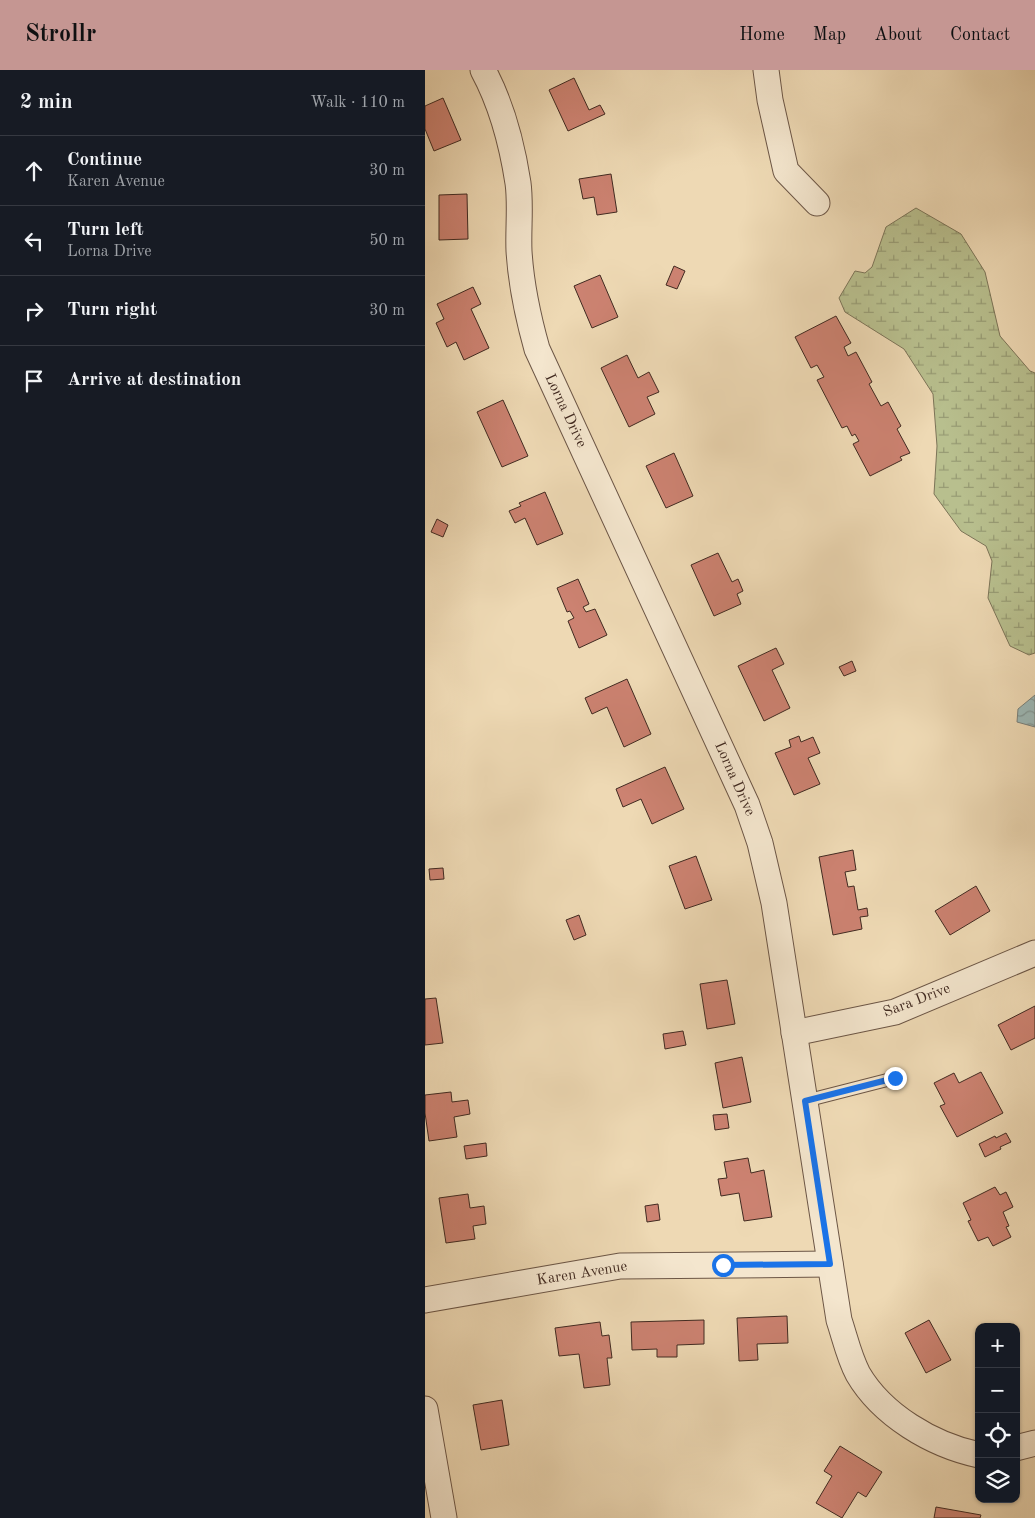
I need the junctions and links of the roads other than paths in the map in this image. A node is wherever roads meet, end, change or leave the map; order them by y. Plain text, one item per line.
1 (483, 70) edge
2 (766, 70) edge
3 (817, 203) dead end
4 (1035, 953) edge
5 (794, 1033) junction
6 (895, 1078) dead end
7 (805, 1101) junction
8 (830, 1264) junction
9 (425, 1300) edge
10 (425, 1409) edge
11 (1035, 1443) edge
12 (1020, 1447) edge
13 (975, 1454) edge
14 (444, 1518) edge

1 - 5 street, Lorna Drive
2 - 3 street
4 - 5 street, Sara Drive
5 - 7 street, Lorna Drive
6 - 7 lane
7 - 8 street, Lorna Drive
8 - 9 street, Karen Avenue
8 - 13 street, Lorna Drive
10 - 14 street
11 - 12 street

